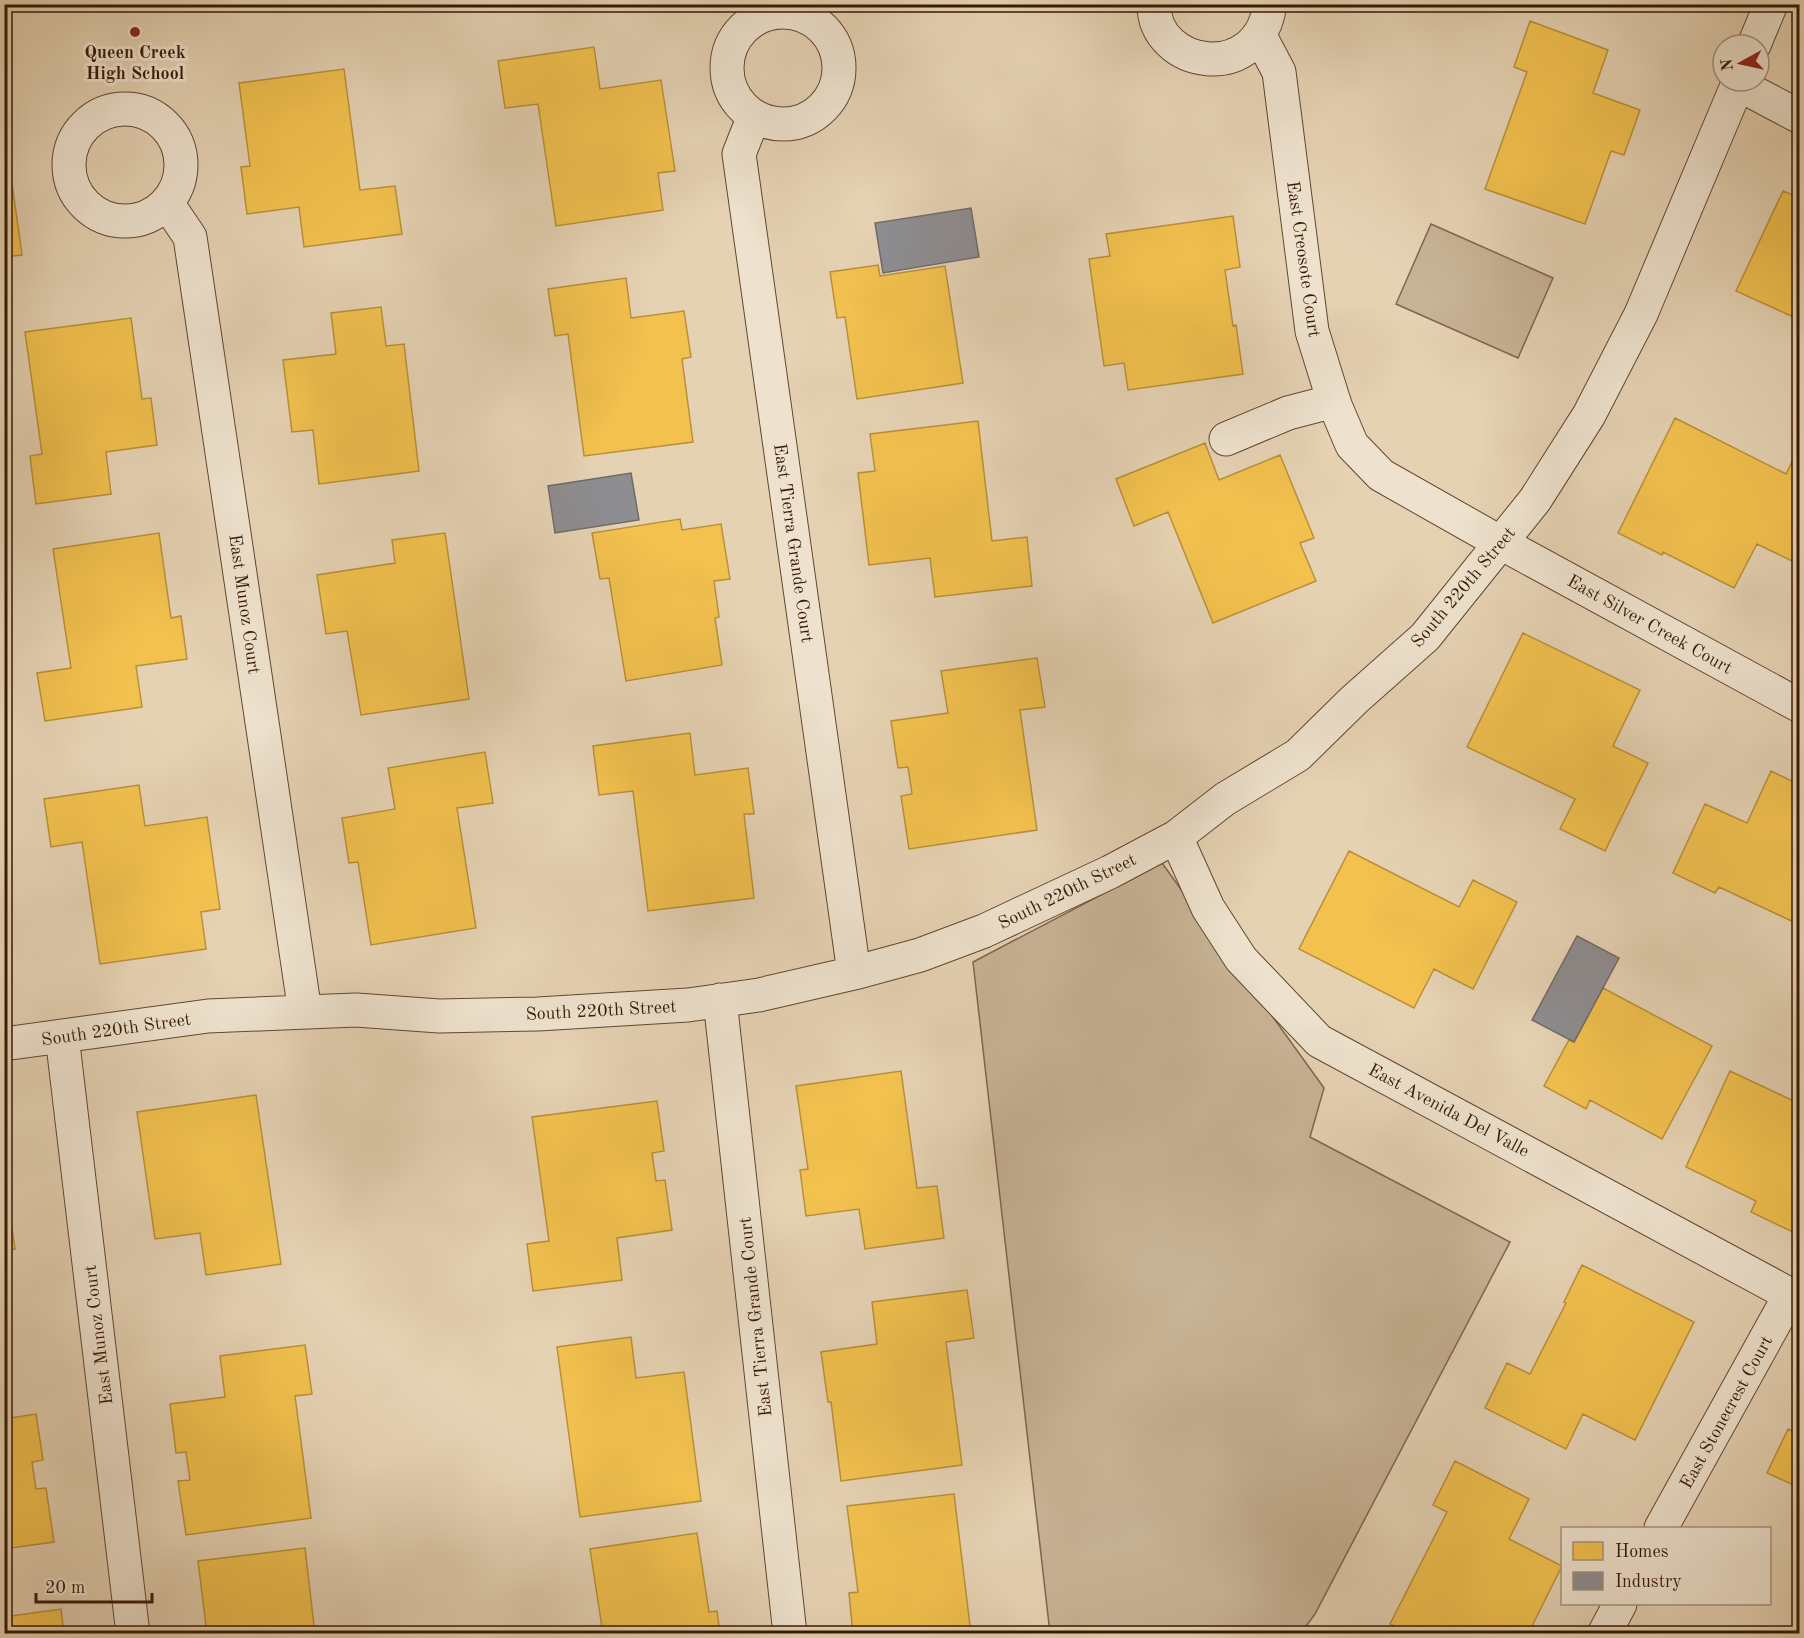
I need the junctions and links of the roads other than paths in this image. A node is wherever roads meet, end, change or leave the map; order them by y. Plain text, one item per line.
1 (1154, 4) edge
2 (1270, 4) edge
3 (1771, 4) edge
4 (1759, 33) edge
5 (1260, 36) junction
6 (1733, 93) edge
7 (1757, 93) edge
8 (754, 116) dead end
9 (1800, 117) edge
10 (167, 203) dead end
11 (1334, 401) junction
12 (1226, 439) dead end
13 (1501, 543) junction
14 (1800, 706) edge
15 (1176, 837) junction
16 (854, 973) junction
17 (720, 1000) junction
18 (305, 1012) junction
19 (62, 1036) junction
20 (4, 1044) edge
21 (1795, 1297) edge
22 (1662, 1527) edge
23 (1619, 1605) edge
24 (134, 1634) edge
25 (790, 1634) edge
26 (1604, 1634) edge

1 - 5 street
2 - 5 street
3 - 4 street
5 - 11 street, East Creosote Court
6 - 13 street, South 220th Street
7 - 9 street
8 - 16 street, East Tierra Grande Court
10 - 18 street, East Munoz Court
11 - 12 street
11 - 13 street, East Creosote Court
13 - 14 street, East Silver Creek Court
13 - 15 street, South 220th Street
15 - 16 street, South 220th Street
15 - 21 street, East Avenida Del Valle
16 - 17 street, South 220th Street
17 - 18 street, South 220th Street
17 - 25 street, East Tierra Grande Court
18 - 19 street, South 220th Street
19 - 20 street, South 220th Street
19 - 24 street, East Munoz Court
21 - 22 street, East Stonecrest Court
23 - 26 street

